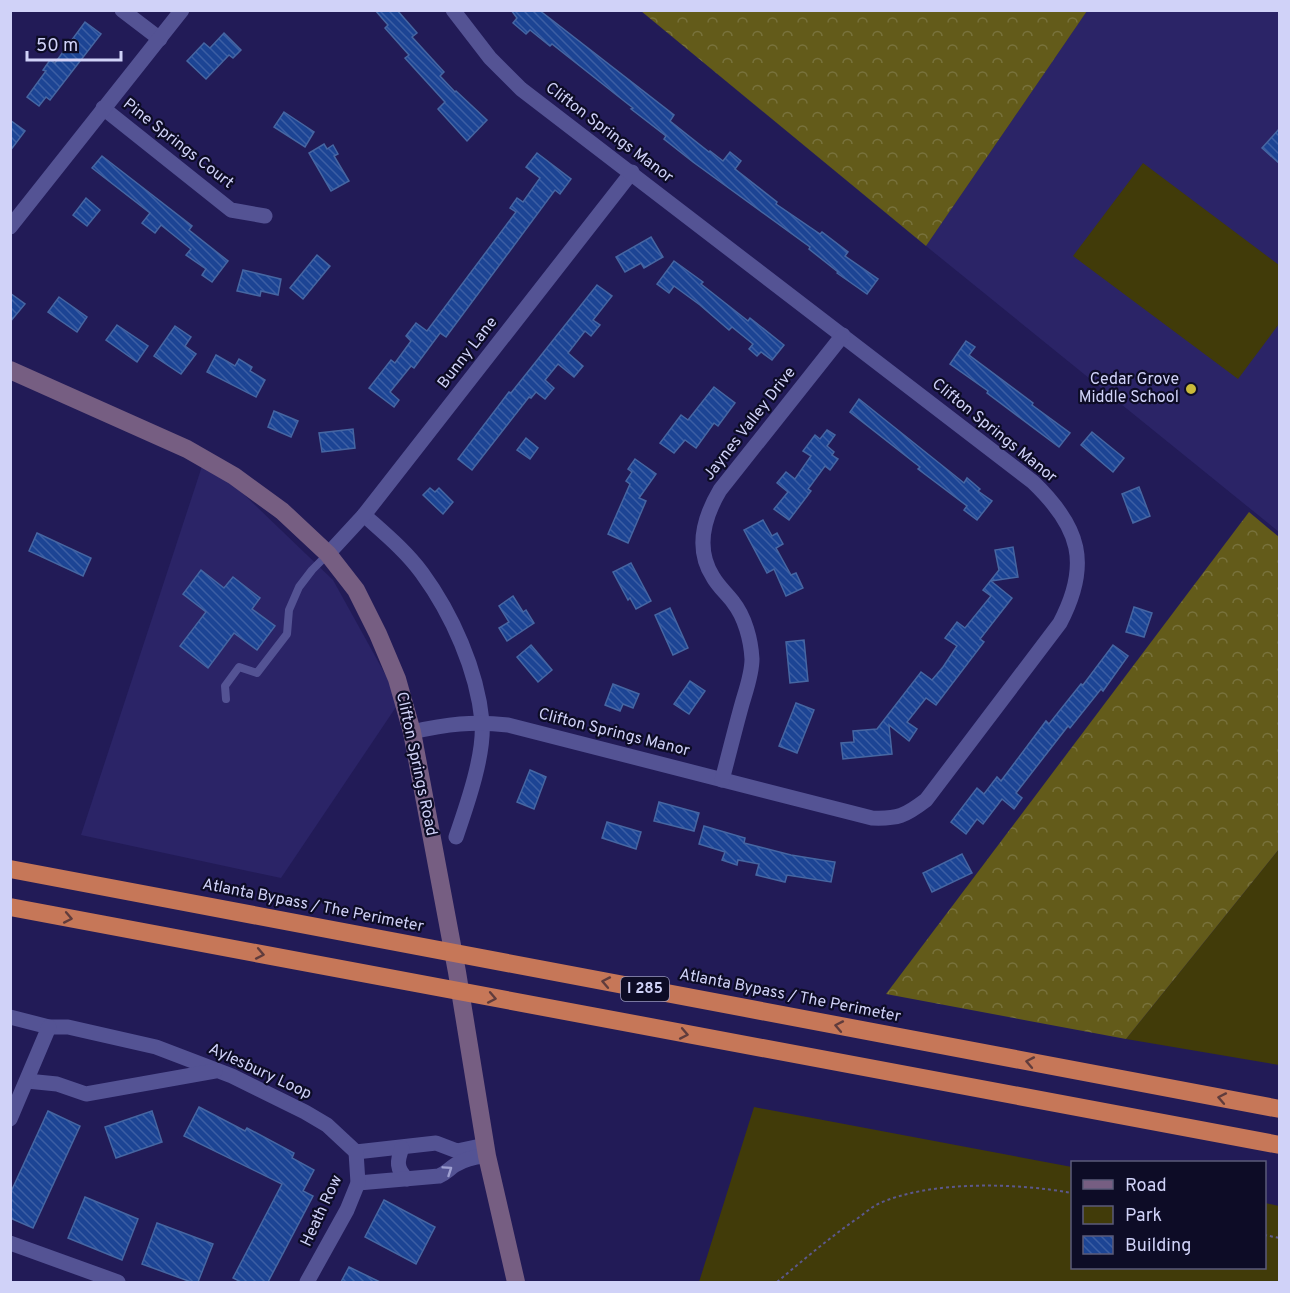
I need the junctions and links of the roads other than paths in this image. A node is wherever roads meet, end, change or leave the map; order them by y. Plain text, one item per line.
1 (122, 10) edge
2 (182, 10) edge
3 (453, 10) edge
4 (160, 39) junction
5 (103, 108) junction
6 (632, 172) junction
7 (265, 216) dead end
8 (10, 227) edge
9 (843, 335) junction
10 (10, 370) edge
11 (364, 515) junction
12 (328, 554) junction
13 (225, 699) dead end
14 (482, 722) junction
15 (412, 732) junction
16 (722, 780) junction
17 (456, 837) dead end
18 (10, 869) edge
19 (10, 907) edge
20 (10, 1017) edge
21 (49, 1027) junction
22 (218, 1071) junction
23 (27, 1082) junction
24 (1280, 1109) edge
25 (10, 1119) edge
26 (1280, 1145) edge
27 (402, 1148) junction
28 (486, 1150) junction
29 (356, 1152) junction
30 (407, 1179) junction
31 (358, 1182) junction
32 (10, 1243) edge
33 (118, 1282) edge
34 (308, 1282) edge
35 (516, 1282) edge

1 - 4 street
2 - 4 street
3 - 6 street, Clifton Springs Manor
4 - 5 street
5 - 7 street, Pine Springs Court
5 - 8 street
6 - 9 street, Clifton Springs Manor
6 - 11 street, Bunny Lane
9 - 16 street, Jaynes Valley Drive
9 - 16 street, Clifton Springs Manor
10 - 12 street, Clifton Springs Road
11 - 12 street, Bunny Lane
11 - 14 street
12 - 13 lane
12 - 15 street, Clifton Springs Road
14 - 15 street, Clifton Springs Manor
14 - 16 street, Clifton Springs Manor
14 - 17 street
15 - 28 street, Clifton Springs Road
24 -> 18 highway, Atlanta Bypass / The Perimeter / I 285
19 -> 26 highway, I 285
20 - 21 street, Aylesbury Loop
21 - 22 street, Aylesbury Loop
21 - 23 street
22 - 23 street
22 - 29 street, Aylesbury Loop
23 - 25 street
27 - 28 street
27 - 29 street
27 - 30 street
30 -> 28 street
28 - 35 street, Clifton Springs Road
29 - 31 street, Heath Row
30 - 31 street
31 - 34 street, Heath Row
32 - 33 street

